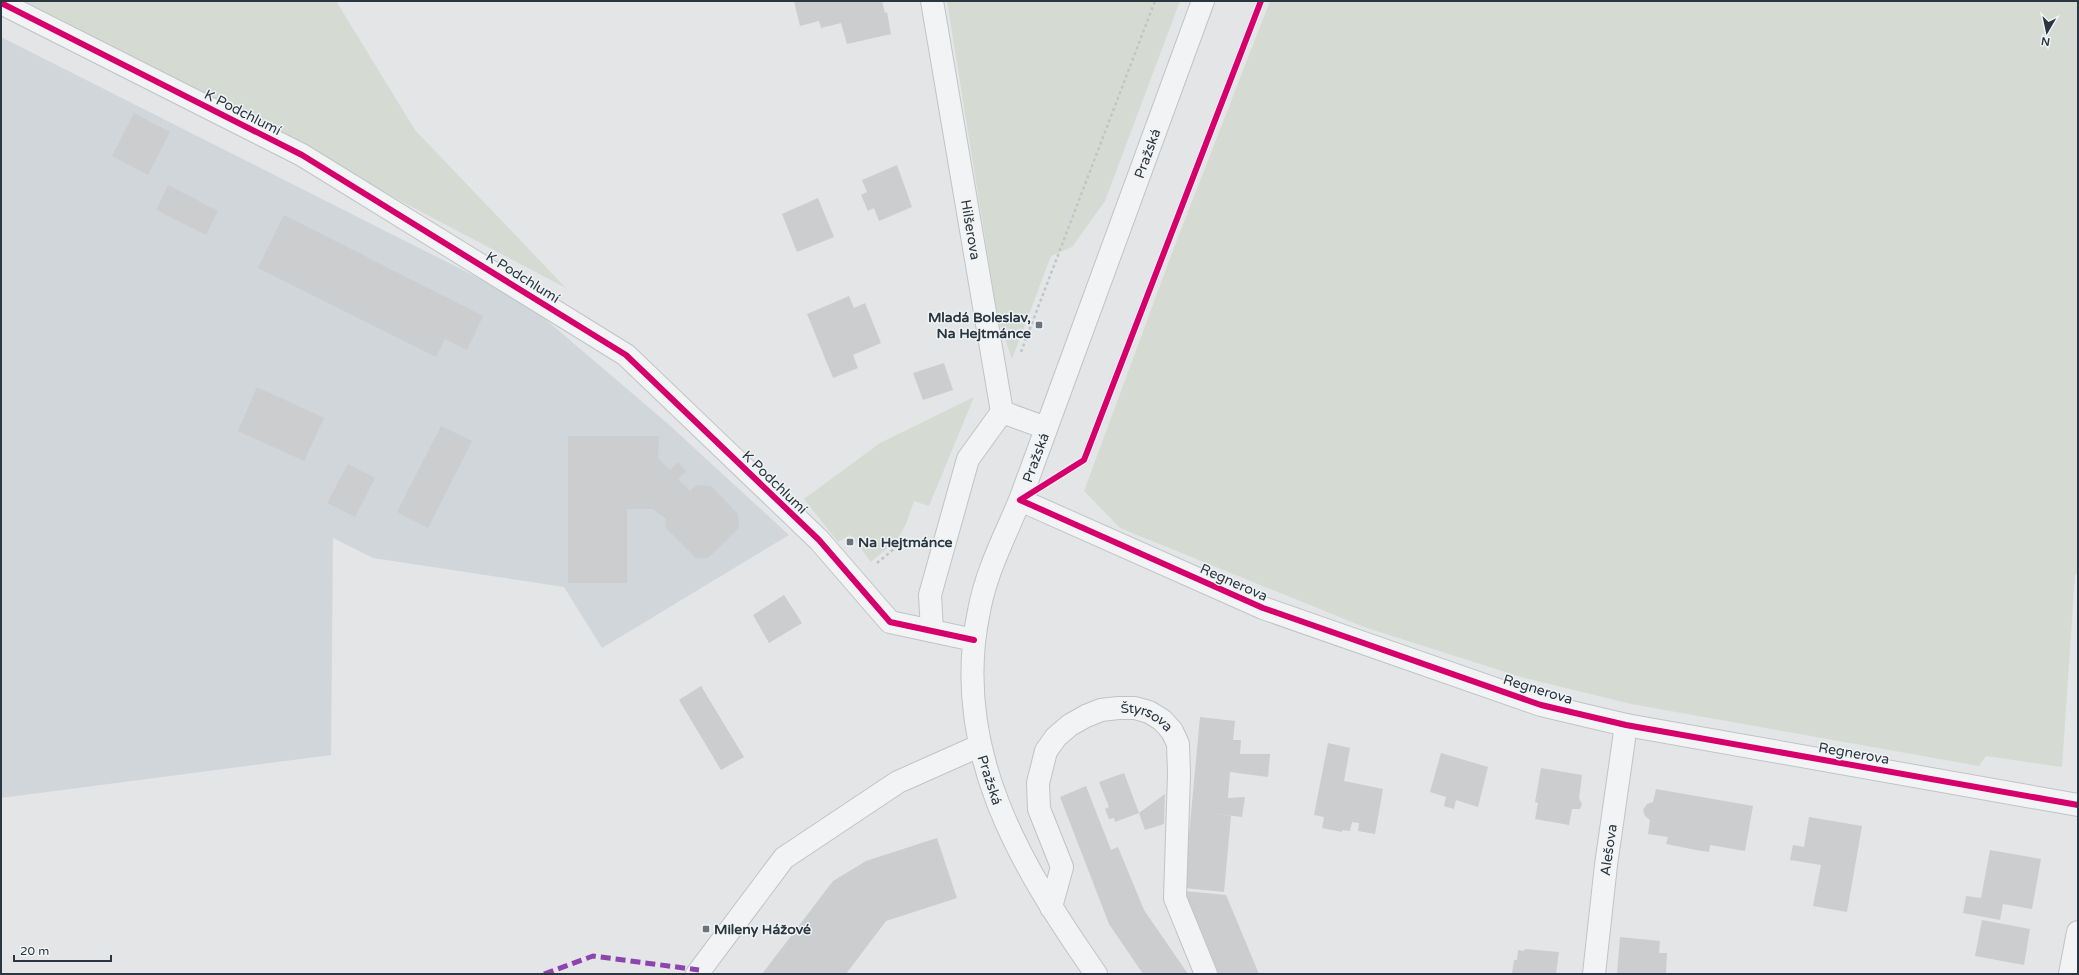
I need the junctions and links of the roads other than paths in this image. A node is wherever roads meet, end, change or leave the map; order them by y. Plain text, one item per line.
1 (932, 1) edge
2 (1203, 1) edge
3 (1, 3) edge
4 (1002, 412) junction
5 (1046, 428) junction
6 (1020, 500) junction
7 (932, 631) junction
8 (974, 640) junction
9 (1626, 725) junction
10 (979, 746) junction
11 (2078, 805) edge
12 (1051, 907) junction
13 (2078, 932) edge
14 (697, 974) edge
15 (1096, 974) edge
16 (1206, 974) edge
17 (1594, 974) edge
18 (2070, 974) edge

1 - 4 street, Hilšerova
2 - 5 street, Pražská
3 - 7 street, K Podchlumí
4 - 5 street
4 - 7 street
5 - 6 street, Pražská
6 - 8 street, Pražská
6 - 9 street, Regnerova
7 - 8 street, K Podchlumí
8 - 10 street, Pražská
9 - 11 street, Regnerova
9 - 17 street, Alešova
10 - 12 street, Pražská
10 - 14 street
12 - 15 street, Pražská
12 - 16 street, Štyrsova
13 - 18 street

